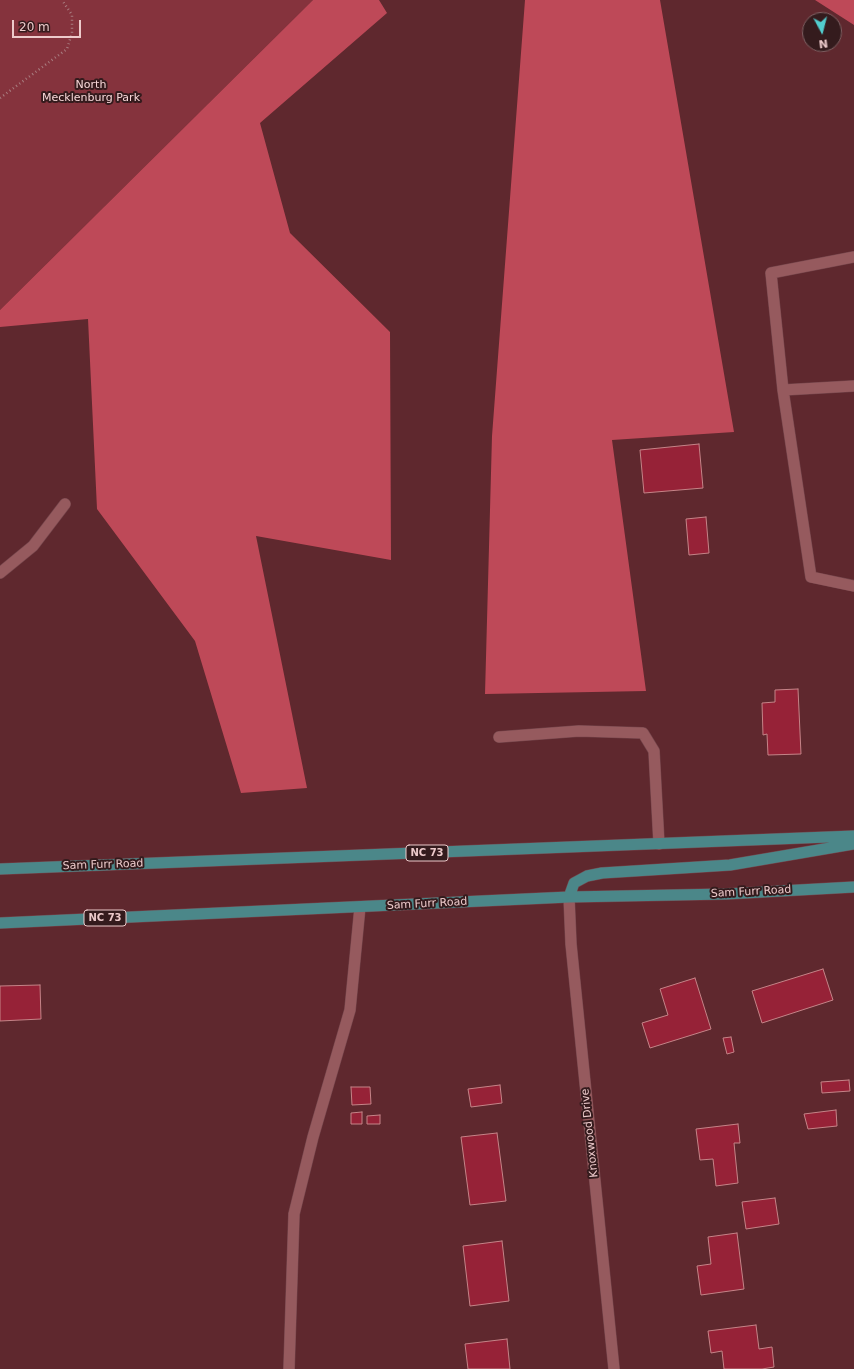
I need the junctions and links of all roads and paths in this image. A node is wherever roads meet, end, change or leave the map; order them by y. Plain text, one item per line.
1 (62, 0) edge
2 (0, 98) edge
3 (854, 257) edge
4 (854, 386) edge
5 (783, 390) junction
6 (65, 504) dead end
7 (0, 573) edge
8 (854, 586) edge
9 (499, 737) dead end
10 (854, 836) edge
11 (659, 844) junction
12 (854, 844) edge
13 (0, 869) edge
14 (854, 887) edge
15 (569, 897) junction
16 (360, 907) junction
17 (0, 923) edge
18 (289, 1369) edge
19 (614, 1369) edge

1 - 2 path
3 - 5 street
4 - 5 street
5 - 8 street
6 - 7 street
9 - 11 street
10 - 11 main road, Sam Furr Road / NC 73
11 - 13 main road, Sam Furr Road / NC 73
12 - 15 main road
14 - 15 main road, Sam Furr Road / NC 73
15 - 16 main road, Sam Furr Road / NC 73
15 - 19 street, Knoxwood Drive
16 - 17 main road, Sam Furr Road / NC 73
16 - 18 street

